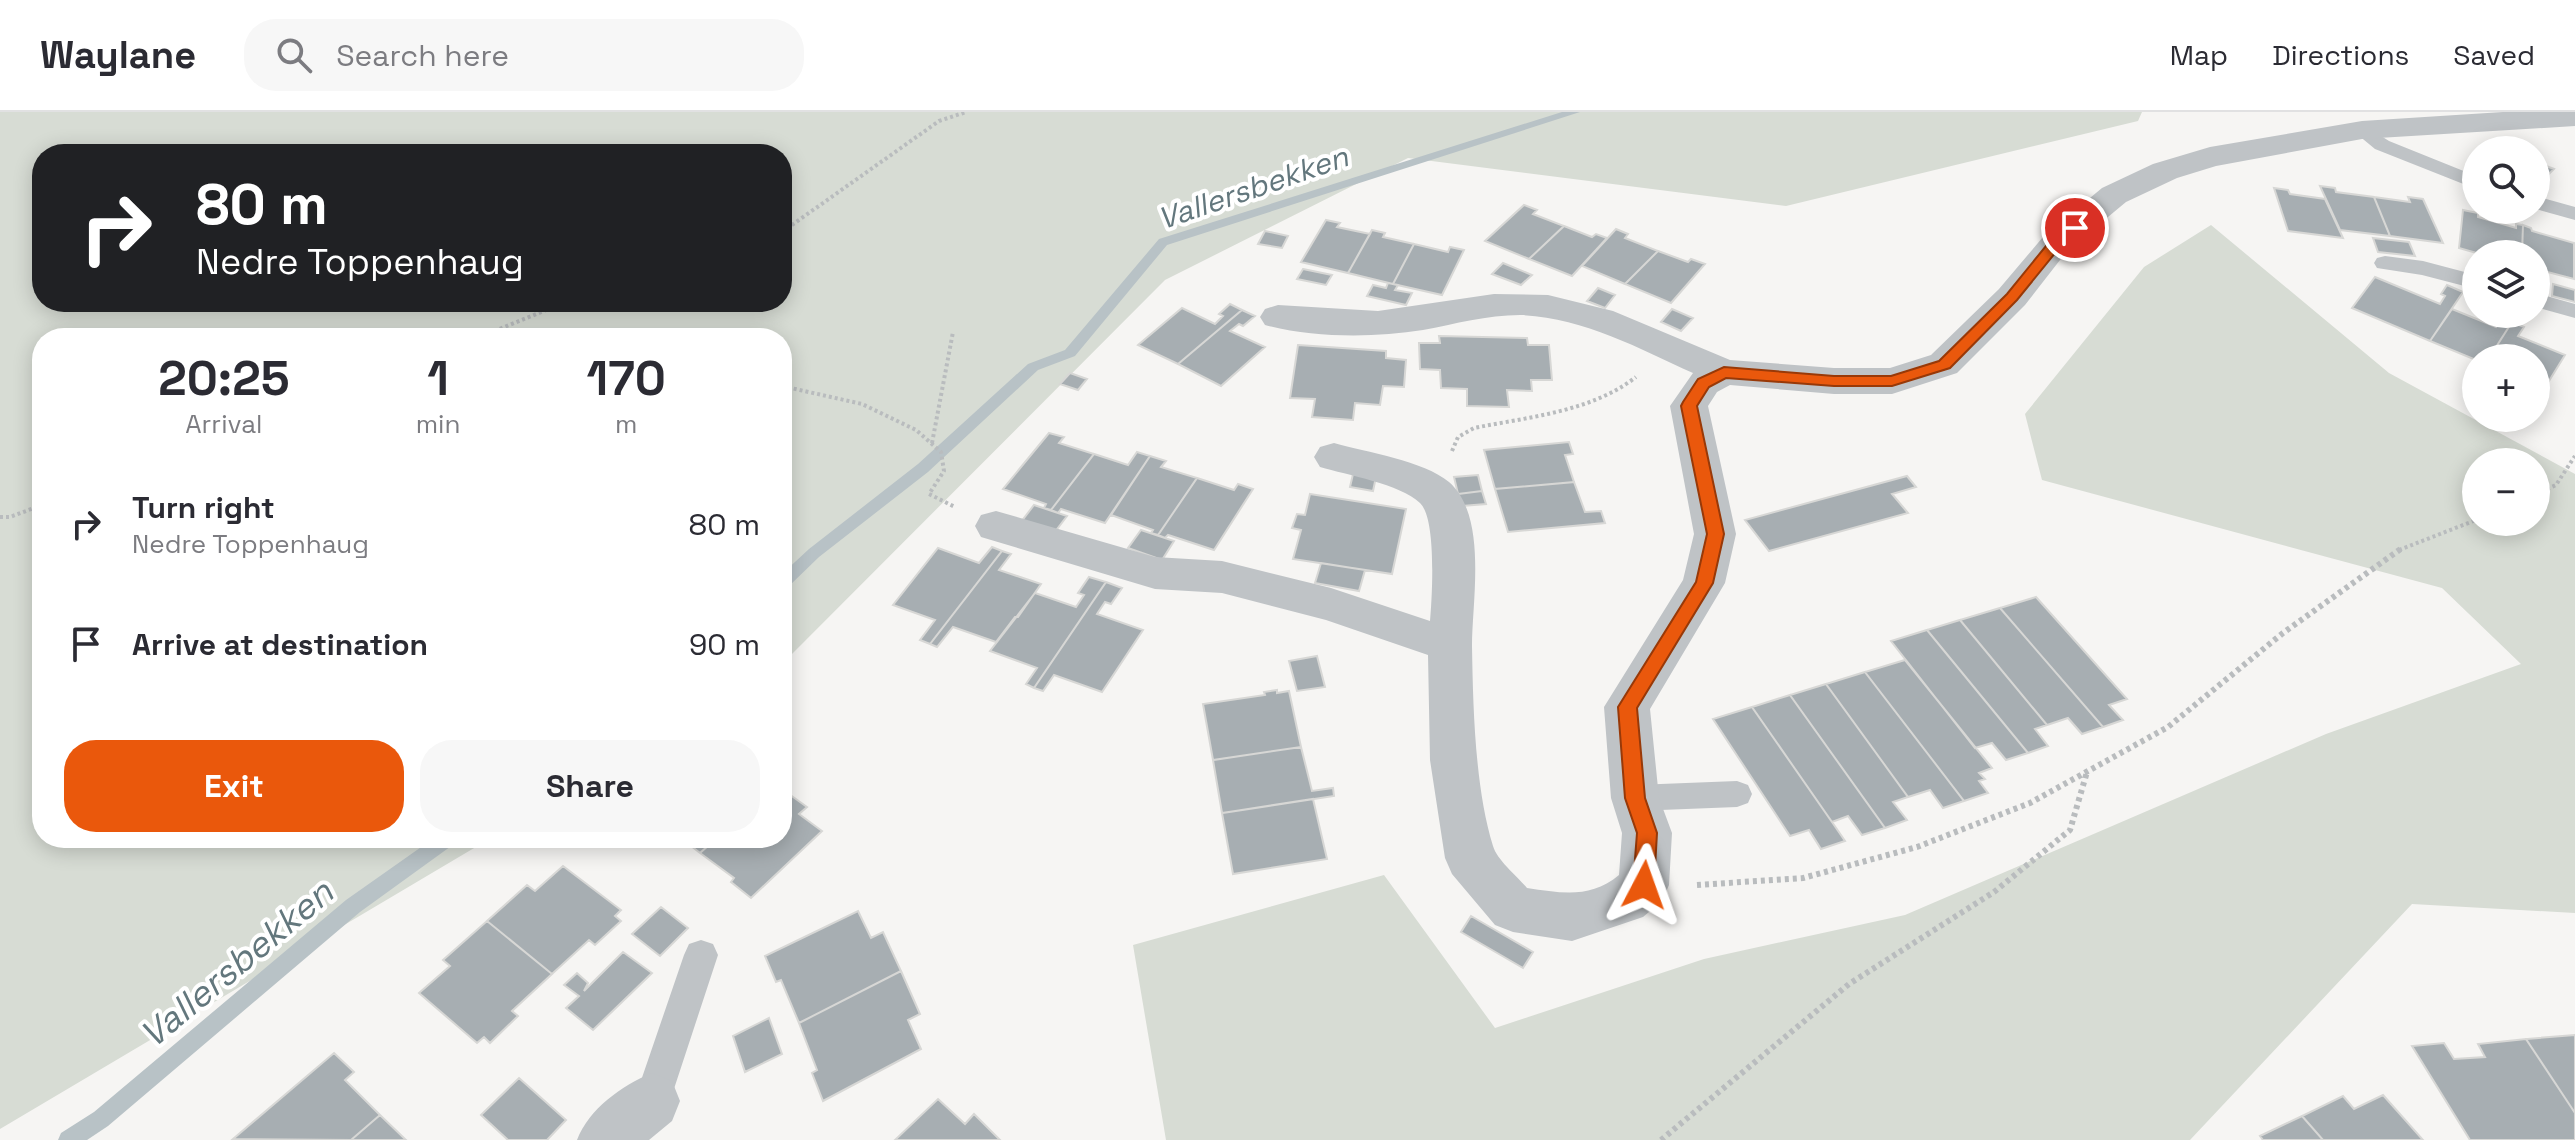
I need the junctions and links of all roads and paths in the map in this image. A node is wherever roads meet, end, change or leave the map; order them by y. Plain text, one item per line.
1 (966, 112) edge
2 (2575, 117) edge
3 (2362, 130) junction
4 (2462, 177) edge
5 (2550, 206) edge
6 (2575, 214) edge
7 (792, 225) edge
8 (2385, 263) dead end
9 (2462, 278) edge
10 (2550, 304) edge
11 (2575, 311) edge
12 (541, 312) edge
13 (1278, 317) dead end
14 (502, 328) edge
15 (953, 332) dead end
16 (1724, 372) junction
17 (1629, 384) dead end
18 (792, 388) edge
19 (1458, 437) dead end
20 (932, 444) junction
21 (2575, 456) edge
22 (1334, 457) dead end
23 (2550, 488) edge
24 (32, 509) edge
25 (0, 517) edge
26 (980, 518) joint
27 (2462, 525) edge
28 (1450, 645) junction
29 (2087, 772) junction
30 (1737, 794) dead end
31 (1635, 798) junction
32 (1644, 885) junction
33 (701, 955) dead end
34 (652, 1101) joint
35 (605, 1140) edge
36 (1661, 1140) edge

1 - 7 path
2 - 3 street
3 - 4 lane
3 - 16 street
5 - 6 lane
8 - 9 lane
10 - 11 lane
12 - 14 path
13 - 16 street
15 - 20 path
16 - 31 street
17 - 19 path
18 - 20 path
20 - 26 path
21 - 23 path
22 - 28 street
24 - 25 path
26 - 28 street
27 - 29 path
28 - 32 street
29 - 32 path
29 - 36 path
30 - 31 lane
31 - 32 street
33 - 34 lane
34 - 35 street

